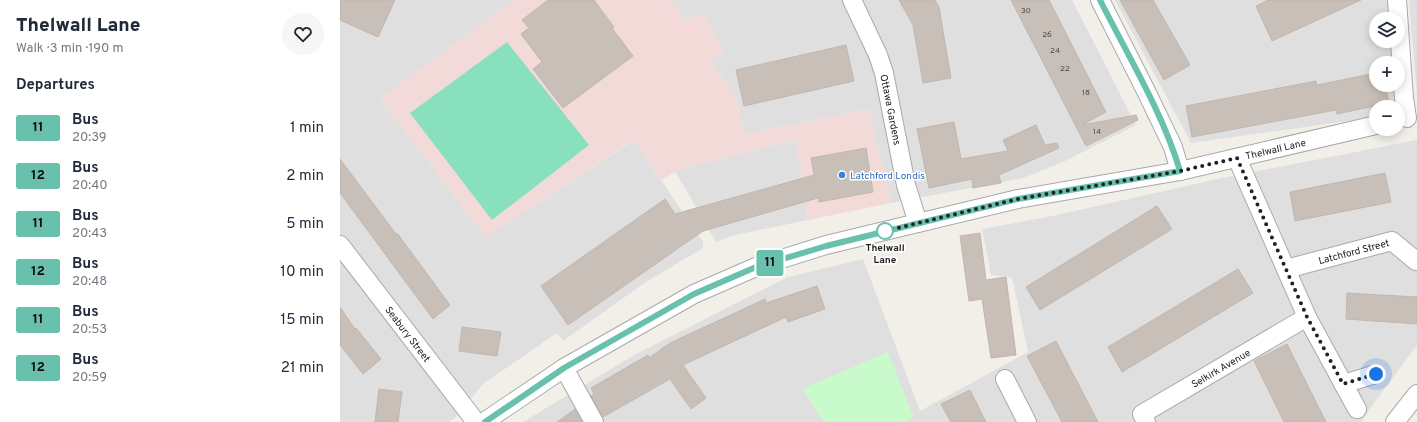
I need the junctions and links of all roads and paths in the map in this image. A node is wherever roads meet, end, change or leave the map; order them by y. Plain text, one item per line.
1 (852, 0) edge
2 (1100, 0) edge
3 (1397, 0) edge
4 (1407, 118) edge
5 (1369, 127) edge
6 (1237, 158) junction
7 (1180, 171) junction
8 (918, 223) junction
9 (340, 245) edge
10 (1416, 261) edge
11 (1286, 269) junction
12 (1307, 317) junction
13 (564, 368) junction
14 (1376, 374) dead end
15 (1005, 379) dead end
16 (1343, 384) junction
17 (1417, 394) edge
18 (1357, 409) dead end
19 (476, 422) edge
20 (484, 422) edge
21 (594, 422) edge
22 (1028, 422) edge
23 (1146, 422) edge
24 (1395, 422) edge

1 - 8 street, Ottawa Gardens
2 - 7 street
3 - 4 street
5 - 6 street, Thelwall Lane
6 - 7 street, Thelwall Lane
6 - 11 street
7 - 8 street, Thelwall Lane
8 - 13 street, Thelwall Lane
9 - 19 street, Seabury Street
10 - 11 street, Latchford Street
11 - 12 street
12 - 16 street
12 - 23 street, Selkirk Avenue
13 - 20 street, Thelwall Lane
13 - 21 street
14 - 16 street
15 - 22 street
16 - 18 street
17 - 24 street

